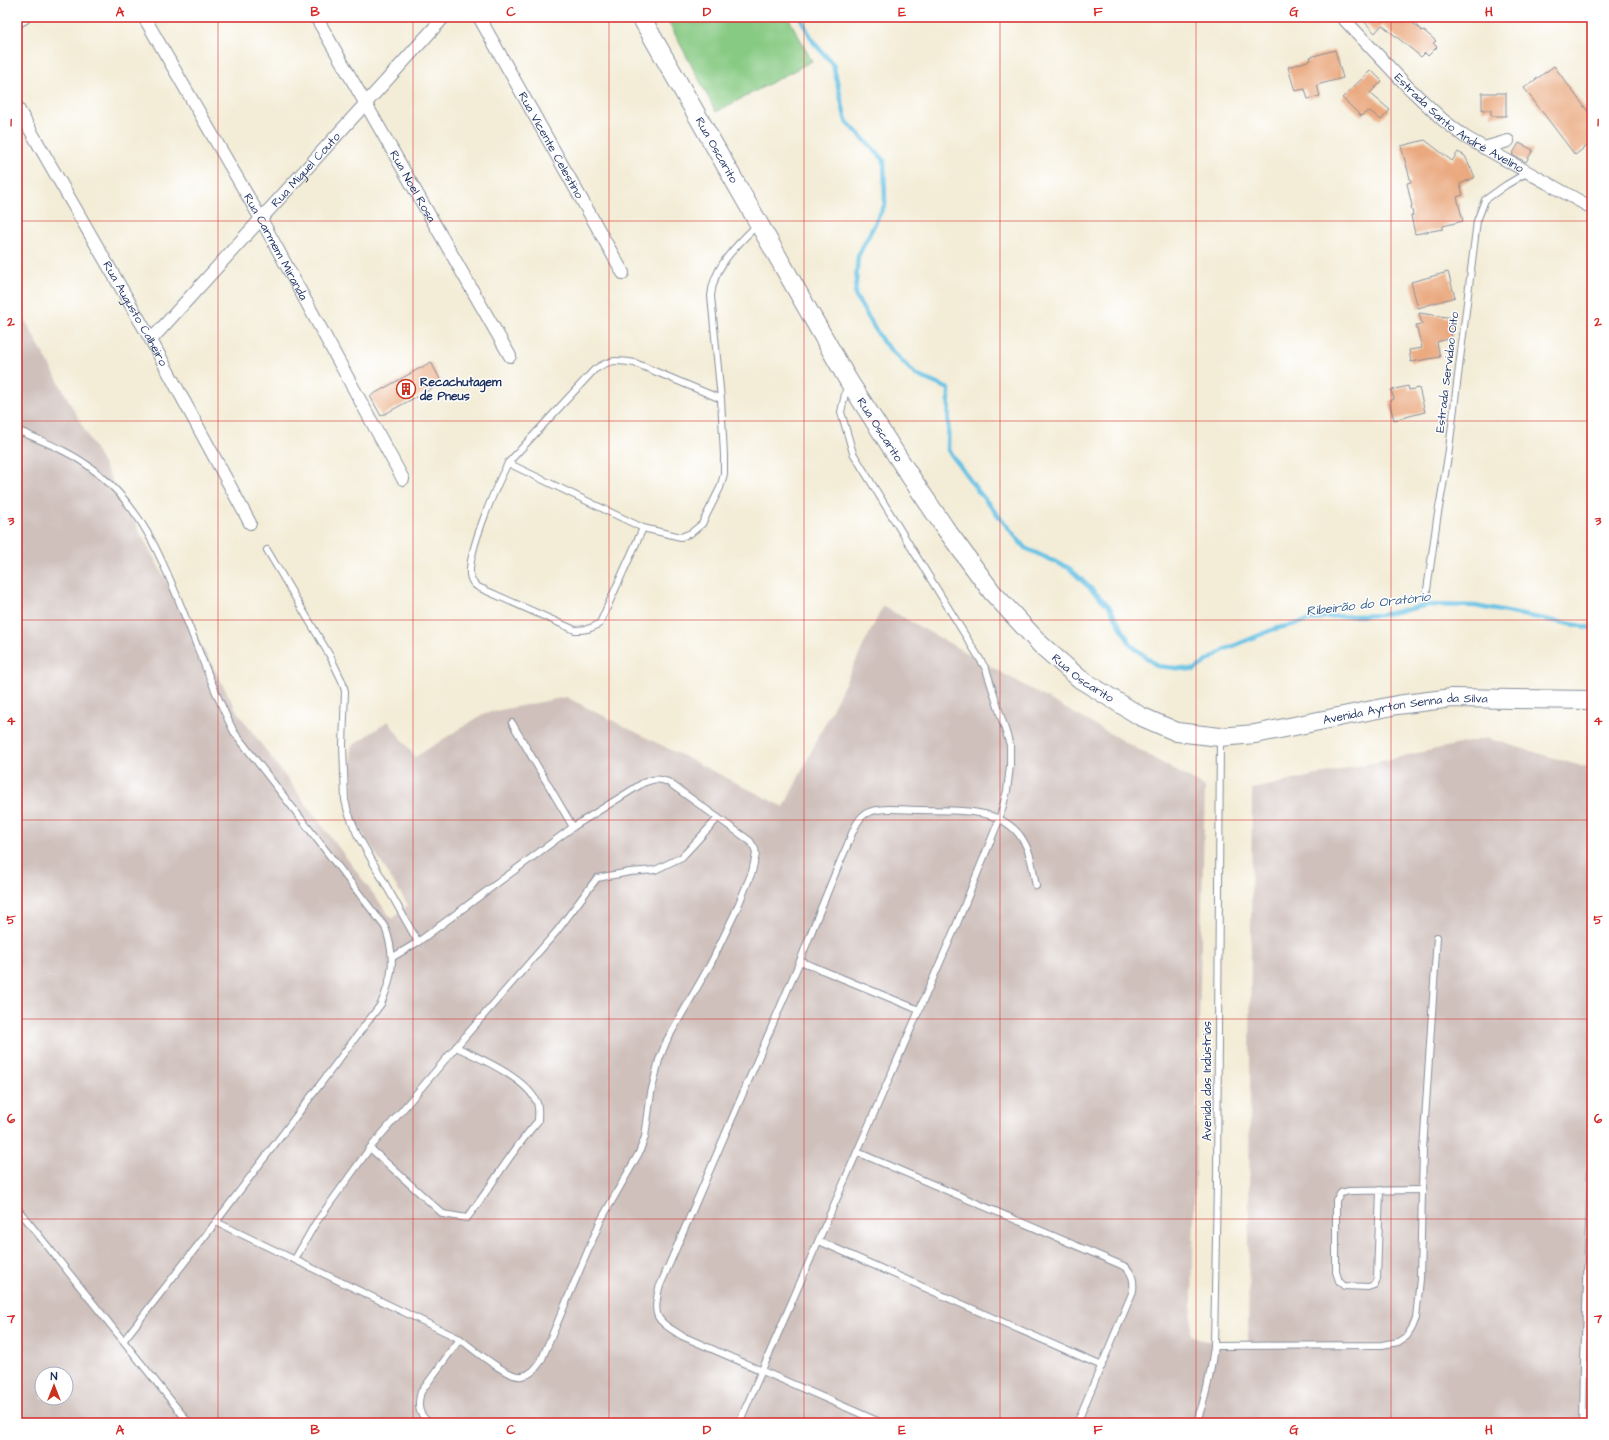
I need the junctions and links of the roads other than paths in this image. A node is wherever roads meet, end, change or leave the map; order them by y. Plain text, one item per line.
1 (25, 17) edge
2 (144, 17) edge
3 (316, 17) edge
4 (444, 17) edge
5 (479, 17) edge
6 (642, 17) edge
7 (1342, 17) edge
8 (17, 22) edge
9 (365, 104) junction
10 (17, 106) edge
11 (1508, 141) dead end
12 (1484, 148) junction
13 (1528, 172) junction
14 (1592, 208) edge
15 (260, 219) junction
16 (758, 224) junction
17 (623, 273) dead end
18 (151, 340) junction
19 (510, 356) dead end
20 (848, 380) junction
21 (721, 400) junction
22 (17, 430) edge
23 (508, 463) junction
24 (403, 479) dead end
25 (250, 523) dead end
26 (643, 528) junction
27 (267, 550) dead end
28 (1426, 597) dead end
29 (1592, 700) edge
30 (512, 723) dead end
31 (1220, 737) junction
32 (718, 818) junction
33 (999, 820) junction
34 (574, 826) junction
35 (1036, 886) dead end
36 (1437, 937) dead end
37 (418, 942) junction
38 (393, 957) junction
39 (800, 961) junction
40 (920, 1010) junction
41 (456, 1047) junction
42 (1592, 1143) edge
43 (370, 1148) junction
44 (857, 1152) junction
45 (1380, 1190) junction
46 (1422, 1190) junction
47 (17, 1208) edge
48 (216, 1222) junction
49 (819, 1241) junction
50 (295, 1259) junction
51 (460, 1339) junction
52 (124, 1340) junction
53 (1214, 1346) junction
54 (1584, 1364) junction
55 (1592, 1364) edge
56 (1102, 1366) junction
57 (762, 1371) junction
58 (189, 1423) edge
59 (430, 1423) edge
60 (739, 1423) edge
61 (882, 1423) edge
62 (1077, 1423) edge
63 (1196, 1423) edge
64 (1341, 1423) edge
65 (1359, 1423) edge
66 (1583, 1423) edge

1 - 8 street
2 - 15 street, Rua Carmem Miranda
3 - 9 street, Rua Noel Rosa
4 - 9 street, Rua Miguel Couto
5 - 17 street, Rua Vicente Celestino
6 - 16 main road, Rua Oscarito
7 - 12 street, Estrada Santo André Avelino
9 - 15 street, Rua Miguel Couto
9 - 19 street, Rua Noel Rosa
10 - 18 street, Rua Augusto Calheiro
11 - 12 street
12 - 13 street, Estrada Santo André Avelino
13 - 14 street, Estrada Santo André Avelino
13 - 28 lane, Estrada Servidao Oito
15 - 18 street, Rua Miguel Couto
15 - 24 street, Rua Carmem Miranda
16 - 20 main road, Rua Oscarito
16 - 21 lane
18 - 25 street, Rua Augusto Calheiro
20 - 31 main road, Rua Oscarito
20 - 33 lane
21 - 23 lane
21 - 26 lane
22 - 38 lane
23 - 26 lane
23 - 26 lane
27 - 37 lane
29 - 31 main road, Avenida Ayrton Senna da Silva
30 - 34 lane
31 - 53 lane, Avenida das Indústrias
32 - 34 lane
32 - 41 lane
32 - 51 lane
33 - 35 lane
33 - 39 lane
33 - 40 lane
34 - 37 lane
36 - 46 lane
37 - 38 lane
38 - 48 lane
39 - 40 lane
39 - 57 lane
40 - 44 lane
41 - 43 lane
41 - 43 lane
42 - 54 lane
43 - 50 lane
44 - 49 lane
44 - 56 lane
45 - 45 lane
45 - 46 lane
46 - 53 lane
47 - 52 lane
48 - 50 lane
48 - 52 lane
49 - 56 lane
49 - 57 lane
50 - 51 lane
51 - 59 lane
52 - 58 lane
53 - 63 lane, Avenida das Indústrias
54 - 55 lane
54 - 66 lane
56 - 62 lane
57 - 60 lane
57 - 61 lane
64 - 65 lane

